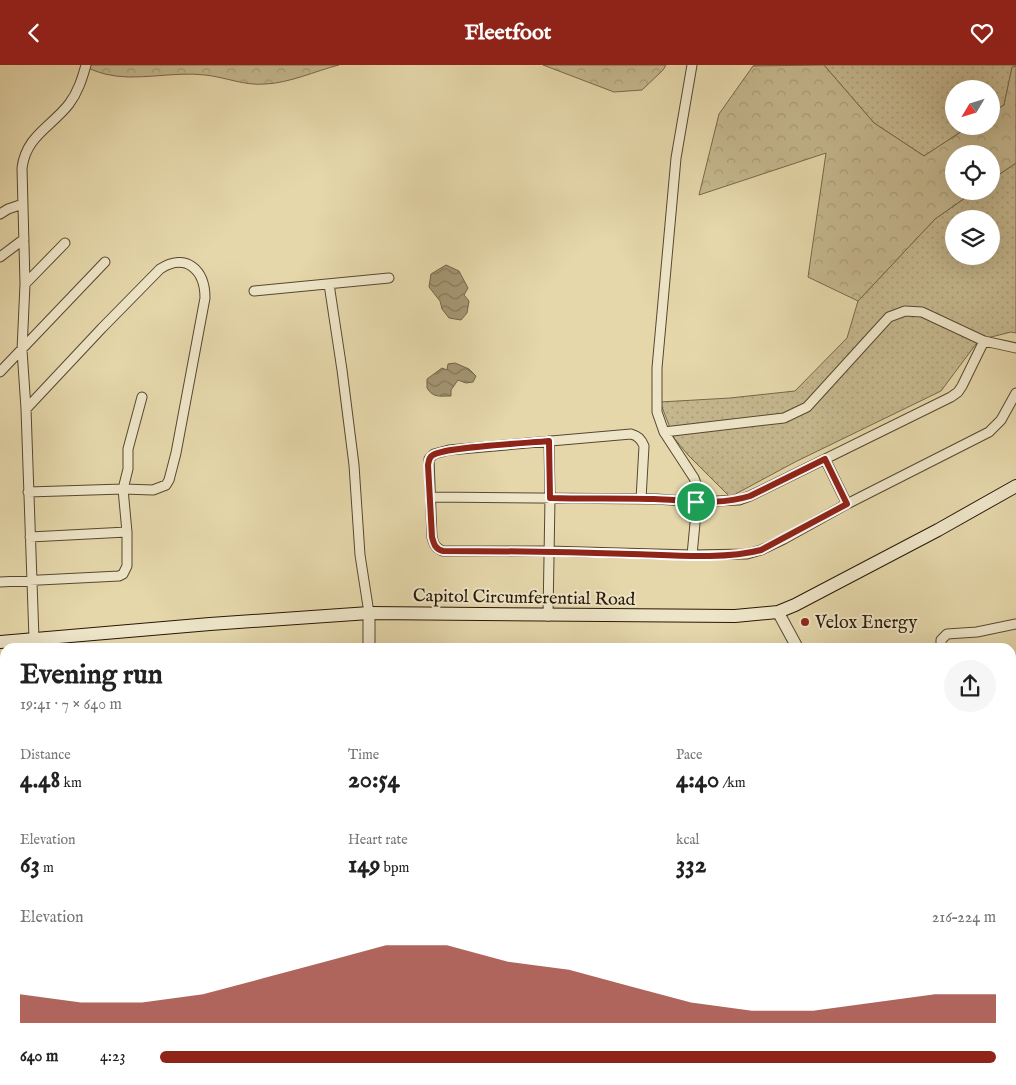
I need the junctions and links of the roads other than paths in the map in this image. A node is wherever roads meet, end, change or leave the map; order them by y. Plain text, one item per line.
1 (86, 65) edge
2 (692, 65) edge
3 (23, 204) junction
4 (0, 214) edge
5 (24, 239) junction
6 (65, 243) dead end
7 (0, 257) edge
8 (105, 262) dead end
9 (389, 278) dead end
10 (25, 284) junction
11 (328, 284) junction
12 (254, 291) dead end
13 (984, 341) junction
14 (1016, 348) edge
15 (22, 350) junction
16 (0, 372) edge
17 (1016, 393) edge
18 (142, 397) dead end
19 (26, 409) junction
20 (664, 432) junction
21 (549, 441) junction
22 (825, 459) junction
23 (123, 489) junction
24 (28, 491) junction
25 (1014, 491) edge
26 (431, 497) junction
27 (550, 498) junction
28 (641, 499) junction
29 (696, 502) junction
30 (847, 504) junction
31 (127, 532) junction
32 (30, 537) junction
33 (548, 551) junction
34 (692, 555) junction
35 (32, 581) junction
36 (0, 582) edge
37 (778, 612) junction
38 (368, 613) junction
39 (548, 616) junction
40 (1016, 624) edge
41 (34, 639) junction
42 (0, 642) edge
43 (369, 643) edge
44 (794, 643) edge
45 (941, 643) edge

1 - 3 street
2 - 20 street
3 - 4 street
3 - 5 street
5 - 7 street
5 - 10 street
6 - 10 street
8 - 15 street
9 - 11 street
10 - 15 street
11 - 12 street
11 - 38 street
13 - 14 street
13 - 20 street
13 - 22 street
15 - 16 street
15 - 19 street
17 - 30 street
18 - 23 street
19 - 23 street
19 - 24 street
20 - 29 street
21 - 26 street
21 - 27 street
21 - 28 street
22 - 29 street
22 - 30 street
23 - 24 street
23 - 31 street
24 - 32 street
25 - 37 main road, Capitol Circumferential Road
26 - 27 street
26 - 33 street
27 - 28 street
27 - 33 street
28 - 29 street
29 - 34 street
30 - 34 street
31 - 32 street
31 - 35 street
32 - 35 street
33 - 34 street
33 - 39 street
35 - 36 street
35 - 41 street
37 - 39 main road, Capitol Circumferential Road
37 - 44 street
38 - 39 main road, Capitol Circumferential Road
38 - 41 main road, Capitol Circumferential Road
38 - 43 street
40 - 45 street
41 - 42 main road, Capitol Circumferential Road

